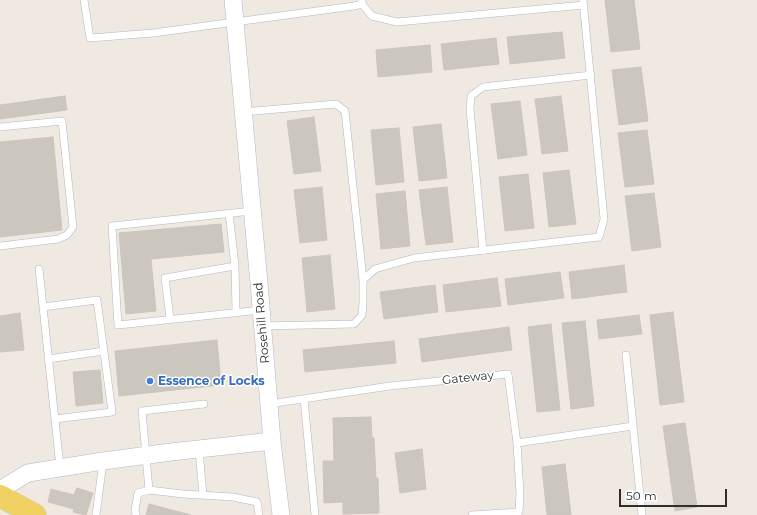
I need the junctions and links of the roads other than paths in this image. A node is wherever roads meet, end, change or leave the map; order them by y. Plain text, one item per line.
1 (84, 0) edge
2 (233, 0) edge
3 (362, 2) edge
4 (584, 2) edge
5 (234, 22) junction
6 (591, 74) junction
7 (243, 112) junction
8 (0, 127) edge
9 (252, 211) junction
10 (229, 213) junction
11 (0, 246) edge
12 (483, 250) junction
13 (235, 266) junction
14 (39, 269) dead end
15 (363, 280) junction
16 (43, 307) junction
17 (236, 312) junction
18 (262, 318) junction
19 (170, 319) junction
20 (104, 351) junction
21 (626, 356) dead end
22 (48, 359) junction
23 (304, 399) junction
24 (204, 404) dead end
25 (269, 404) junction
26 (55, 419) junction
27 (633, 426) junction
28 (272, 441) junction
29 (517, 444) junction
30 (199, 449) junction
31 (146, 455) junction
32 (103, 461) junction
33 (60, 468) junction
34 (0, 490) edge
35 (149, 490) junction
36 (203, 495) junction
37 (0, 496) edge
38 (520, 513) edge
39 (35, 515) edge
40 (96, 515) edge
41 (136, 515) edge
42 (259, 515) edge
43 (281, 515) edge
44 (315, 515) edge
45 (472, 515) edge
46 (642, 515) edge

1 - 5 lane
2 - 5 street, Rosehill Road
3 - 4 lane
3 - 5 lane
4 - 6 lane
5 - 7 street, Rosehill Road
6 - 12 lane
6 - 12 lane
7 - 9 street, Rosehill Road
7 - 15 lane
8 - 11 lane
9 - 10 lane
9 - 18 street, Rosehill Road
10 - 13 lane
10 - 19 lane
12 - 15 lane
13 - 17 lane
13 - 19 lane
14 - 16 lane
15 - 18 lane
16 - 20 lane
16 - 22 lane
17 - 18 lane
17 - 19 lane
18 - 25 street, Rosehill Road
20 - 22 lane
20 - 26 lane
21 - 27 lane
22 - 26 lane
23 - 25 lane, Gateway
23 - 29 lane, Gateway
23 - 44 lane
24 - 31 lane
25 - 28 street, Rosehill Road
26 - 33 lane
27 - 29 lane
27 - 46 lane
28 - 30 street
28 - 43 street, Rosehill Road
29 - 38 lane, Gateway
30 - 31 street
30 - 36 lane
31 - 32 street
31 - 35 lane
32 - 33 street
32 - 40 lane
33 - 34 street
35 - 36 lane
35 - 41 lane
36 - 42 lane
37 - 39 main road
38 - 45 lane, Gateway

